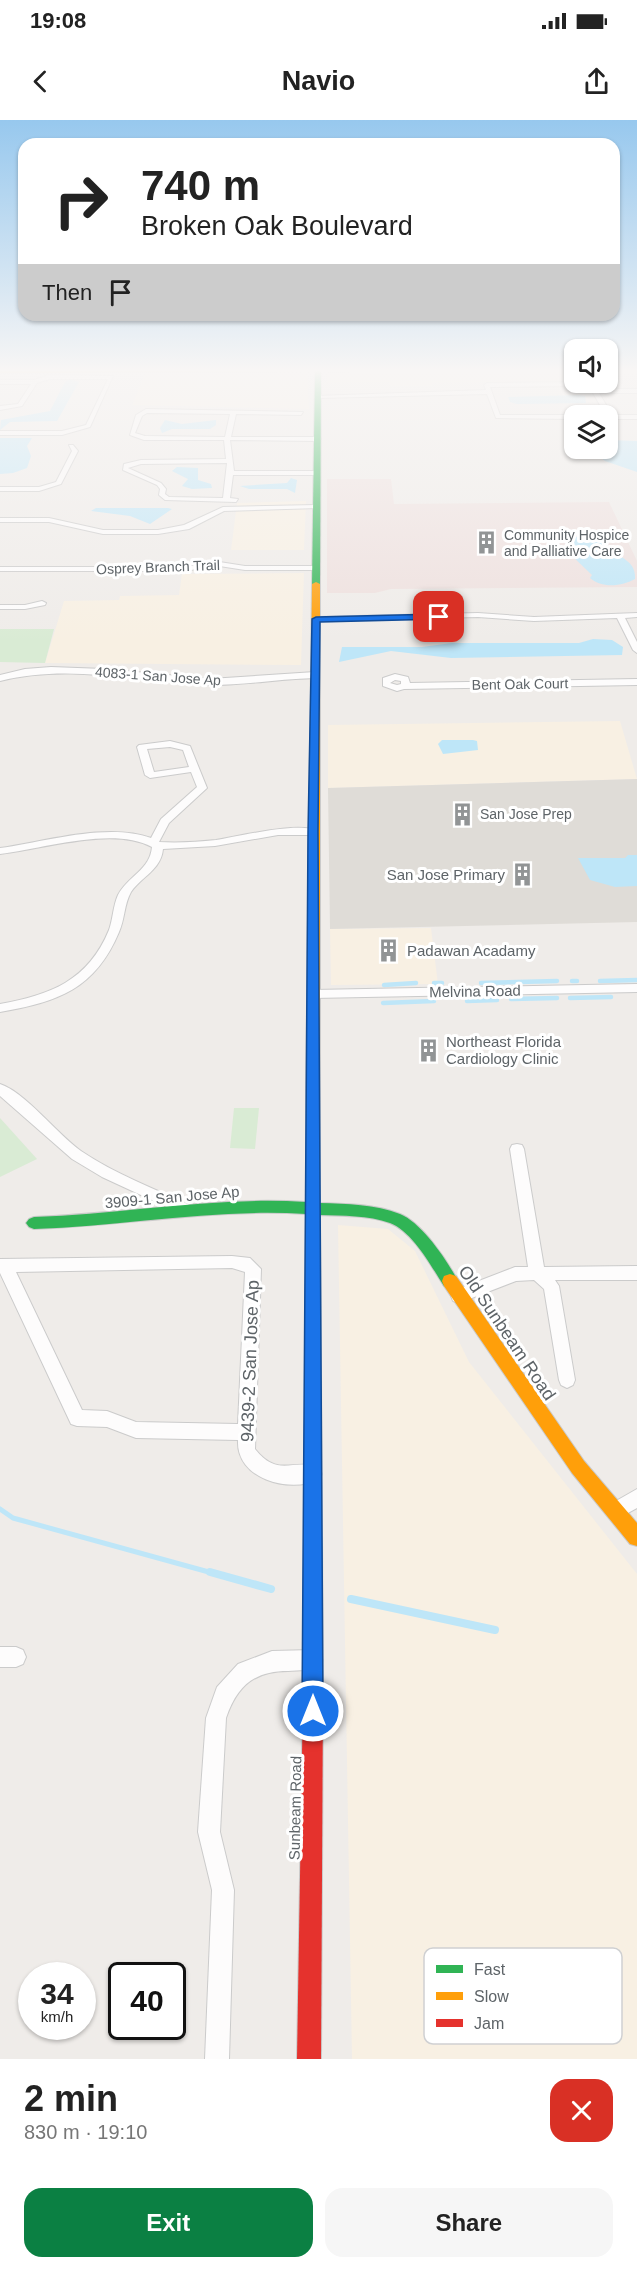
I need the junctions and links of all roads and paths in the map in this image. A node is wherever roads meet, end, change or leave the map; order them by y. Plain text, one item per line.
1 (71, 460) edge
2 (317, 460) edge
3 (231, 461) joint
4 (230, 473) junction
5 (317, 473) junction
6 (0, 489) edge
7 (226, 500) junction
8 (287, 500) dead end
9 (316, 507) junction
10 (0, 520) edge
11 (317, 566) junction
12 (0, 569) edge
13 (42, 603) dead end
14 (0, 607) edge
15 (637, 615) edge
16 (620, 616) junction
17 (316, 619) junction
18 (637, 650) edge
19 (315, 675) junction
20 (0, 678) edge
21 (637, 682) edge
22 (404, 686) dead end
23 (195, 769) junction
24 (306, 832) junction
25 (156, 844) junction
26 (0, 851) edge
27 (637, 988) edge
28 (313, 994) junction
29 (0, 1008) edge
30 (0, 1089) edge
31 (517, 1149) dead end
32 (314, 1206) junction
33 (187, 1210) junction
34 (34, 1223) dead end
35 (2, 1266) edge
36 (637, 1273) edge
37 (537, 1274) junction
38 (459, 1296) junction
39 (567, 1380) dead end
40 (246, 1432) junction
41 (313, 1474) junction
42 (637, 1498) edge
43 (615, 1510) junction
44 (637, 1537) edge
45 (313, 1660) junction
46 (217, 2059) edge
47 (309, 2059) edge

1 - 6 street
2 - 5 street, Sunbeam Road
3 - 4 street
3 - 7 street
4 - 5 street
4 - 7 street
5 - 9 street, Sunbeam Road
7 - 8 street
9 - 10 street
9 - 11 street, Sunbeam Road
11 - 12 street, Osprey Branch Trail
11 - 17 street, Sunbeam Road
13 - 14 street
15 - 16 street
16 - 17 street
16 - 18 street
17 - 19 street, Sunbeam Road
19 - 20 street, 4083-1 San Jose Ap
19 - 24 street, Sunbeam Road
21 - 22 street, Bent Oak Court
23 - 23 street
23 - 25 street
24 - 25 street
24 - 28 street, Sunbeam Road
25 - 26 street
25 - 29 street
27 - 28 street, Melvina Road
28 - 32 street, Sunbeam Road
30 - 33 street
31 - 37 street
32 - 33 street, 3909-1 San Jose Ap
32 - 38 street, Old Sunbeam Road
32 - 41 street, Sunbeam Road
33 - 34 street, 3909-1 San Jose Ap
35 - 40 street
35 - 40 street, 9439-2 San Jose Ap
36 - 37 street
37 - 38 street
37 - 39 street
38 - 43 street, Old Sunbeam Road
40 - 41 street, 9439-2 San Jose Ap
41 - 45 street, Sunbeam Road
42 - 43 street
43 - 44 street, Old Sunbeam Road
45 - 46 street
45 - 47 street, Sunbeam Road

